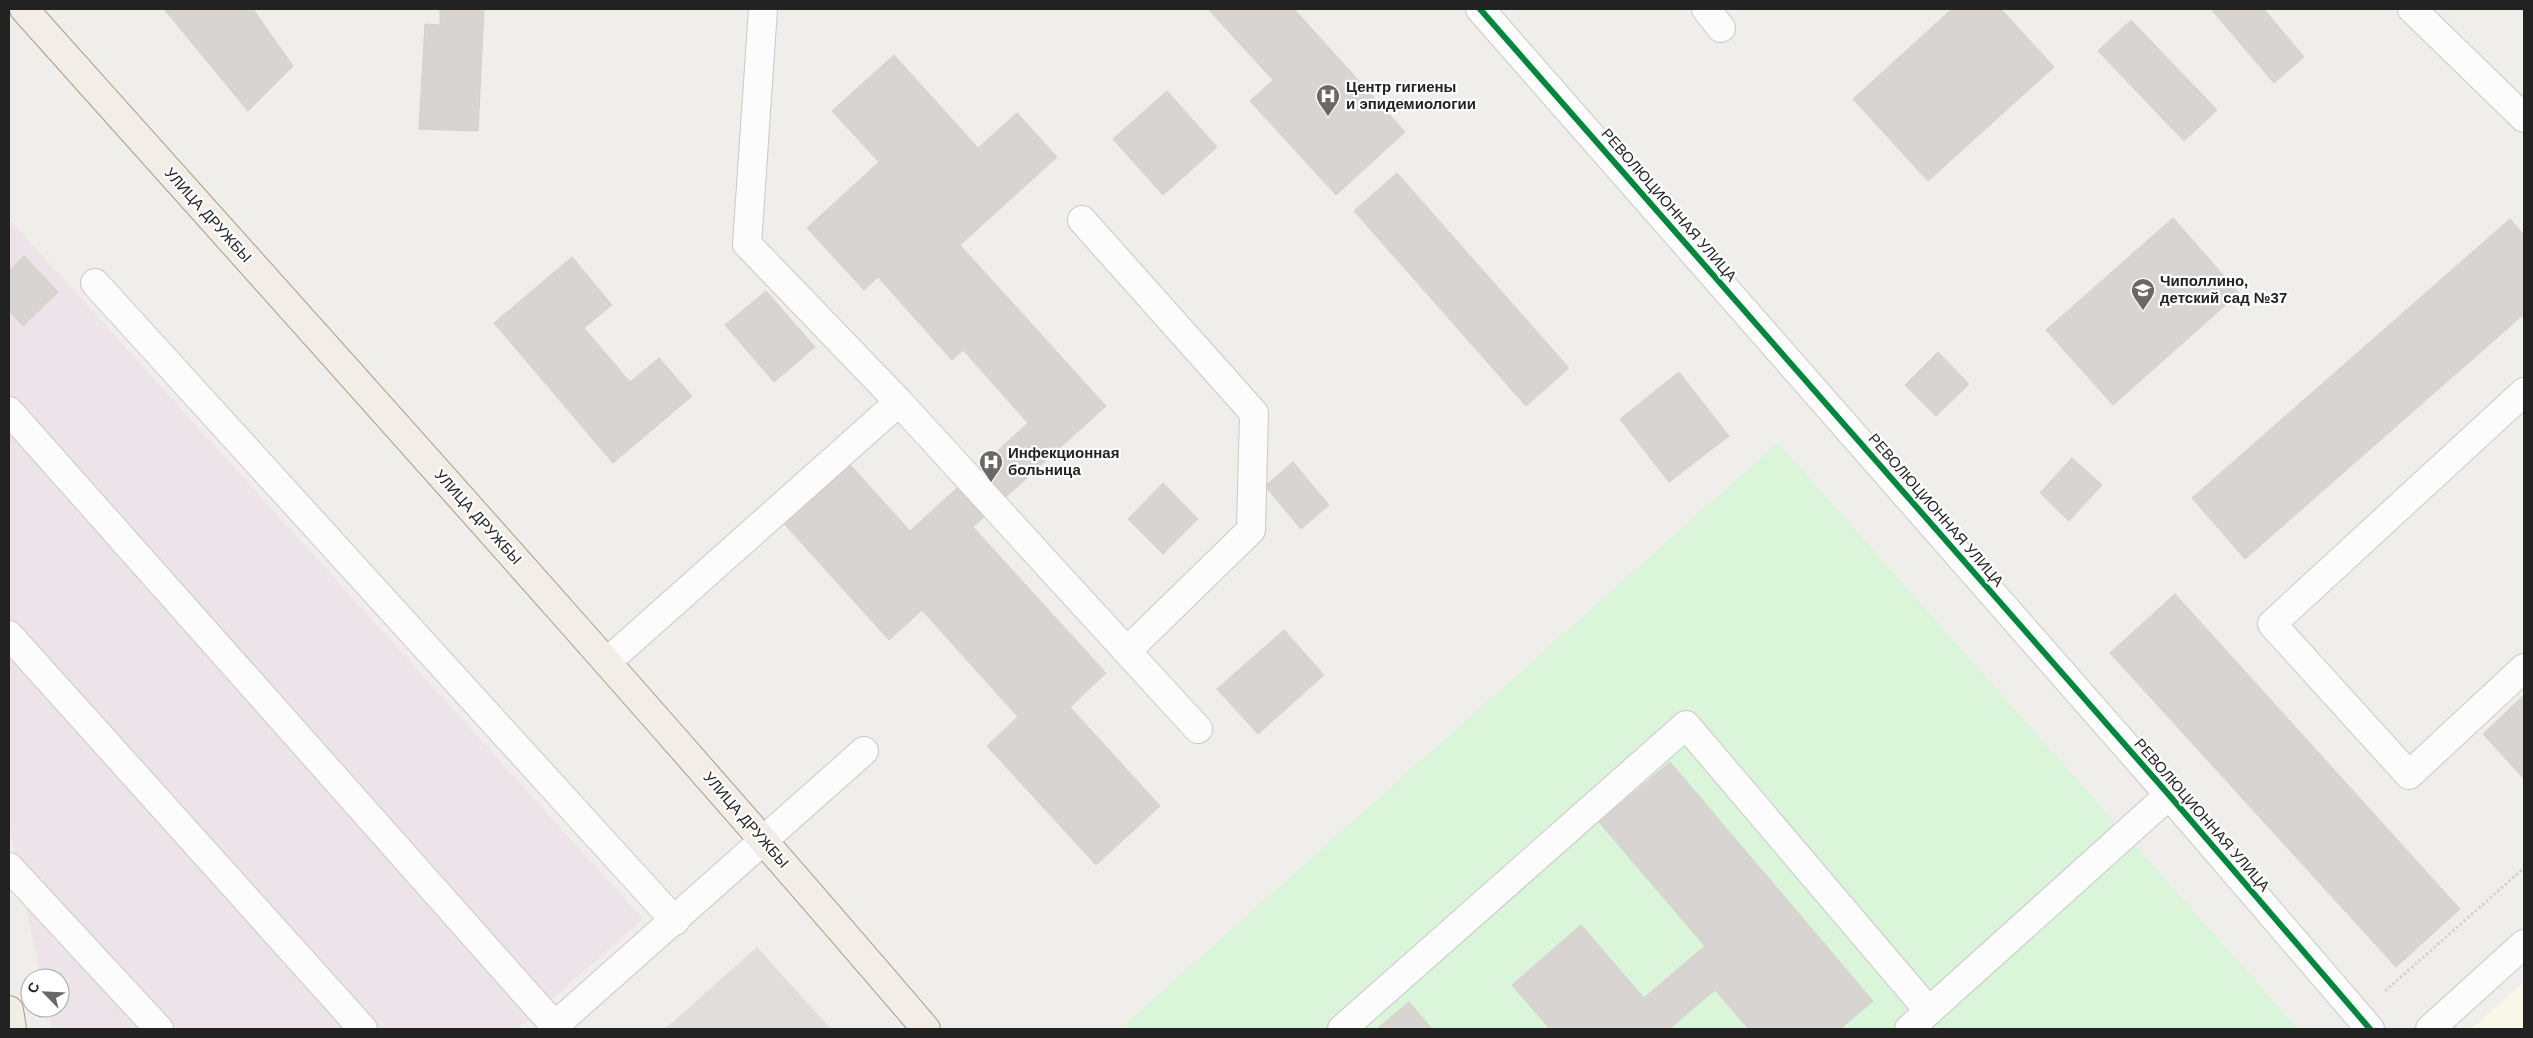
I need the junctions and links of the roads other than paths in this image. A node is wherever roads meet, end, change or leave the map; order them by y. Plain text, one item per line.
1 (24, 9) edge
2 (763, 9) edge
3 (1480, 9) edge
4 (2412, 9) edge
5 (2524, 118) edge
6 (1082, 220) dead end
7 (95, 283) dead end
8 (2524, 392) edge
9 (900, 402) junction
10 (9, 411) edge
11 (9, 635) edge
12 (1127, 651) junction
13 (607, 662) junction
14 (2524, 668) edge
15 (1198, 729) dead end
16 (864, 752) dead end
17 (2169, 795) junction
18 (764, 839) junction
19 (9, 867) edge
20 (675, 921) junction
21 (2524, 944) edge
22 (9, 1010) edge
23 (1930, 1011) junction
24 (2364, 1022) edge
25 (553, 1028) edge
26 (12, 1029) edge
27 (158, 1029) edge
28 (363, 1029) edge
29 (926, 1029) edge
30 (1342, 1029) edge
31 (1909, 1029) edge
32 (2430, 1029) edge

1 - 13 main road, УЛИЦА ДРУЖБЫ
2 - 9 street
3 - 17 street, РЕВОЛЮЦИОННАЯ УЛИЦА
4 - 5 street
6 - 12 street
7 - 20 street
8 - 14 street
9 - 12 street
9 - 13 street
10 - 25 street
11 - 28 street
12 - 15 street
13 - 18 main road, УЛИЦА ДРУЖБЫ
16 - 18 street
17 - 23 street
17 - 24 street, РЕВОЛЮЦИОННАЯ УЛИЦА
18 - 20 street
18 - 29 main road, УЛИЦА ДРУЖБЫ
19 - 27 street
20 - 25 street
21 - 32 street
22 - 26 main road
23 - 30 street
23 - 31 street

